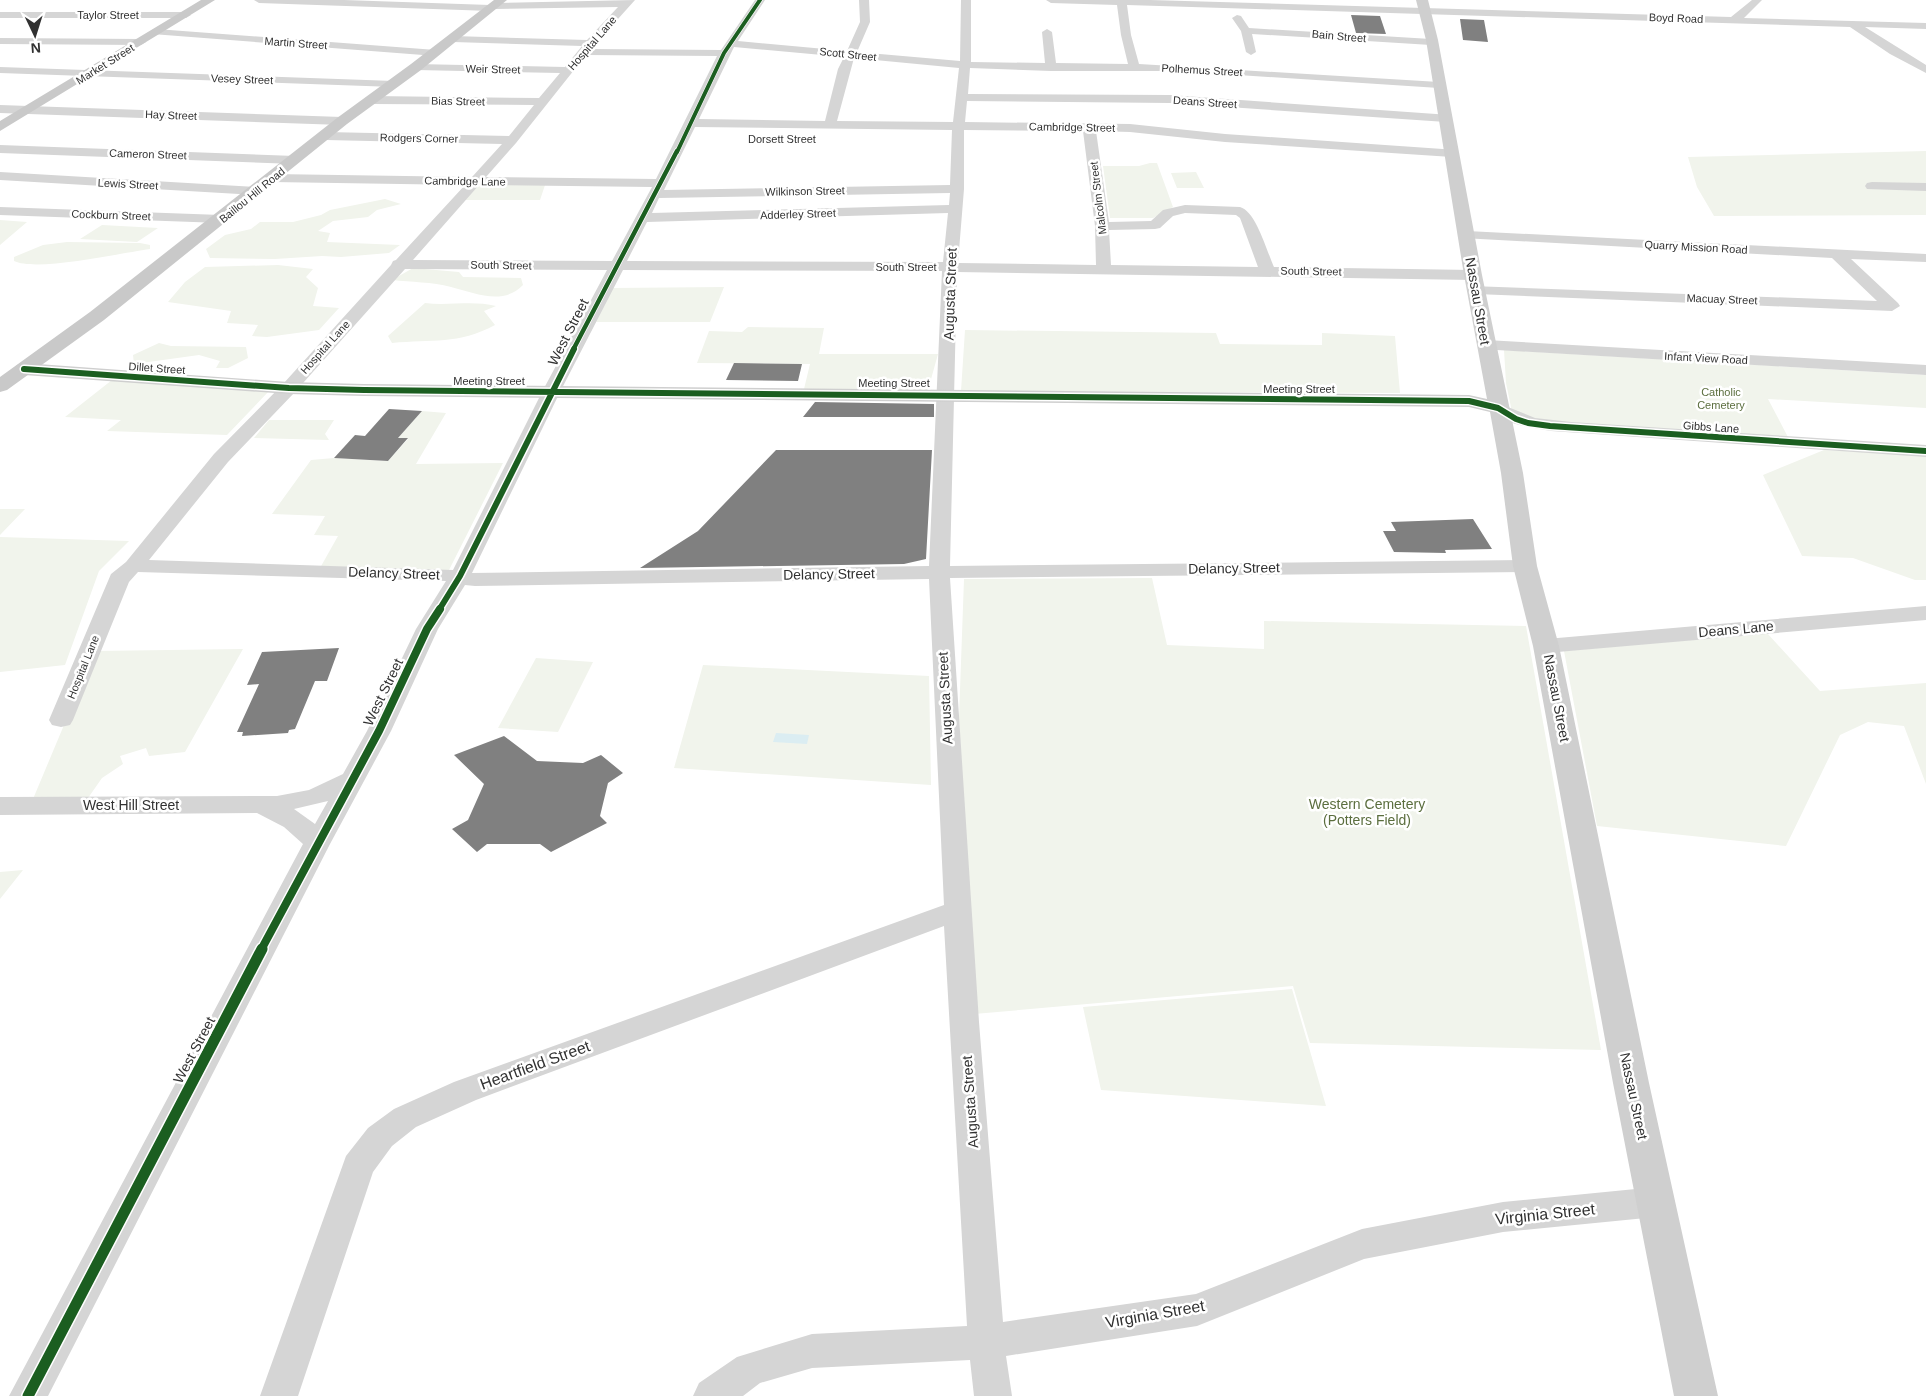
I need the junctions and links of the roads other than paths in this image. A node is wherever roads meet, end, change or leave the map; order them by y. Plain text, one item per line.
1 (209, 0) edge
2 (260, 0) edge
3 (760, 0) edge
4 (864, 0) edge
5 (966, 0) edge
6 (1051, 0) edge
7 (1057, 0) edge
8 (1507, 0) edge
9 (1757, 0) edge
10 (1151, 1) edge
11 (629, 2) edge
12 (1122, 2) junction
13 (1238, 3) edge
14 (1332, 4) edge
15 (495, 5) edge
16 (1424, 5) edge
17 (1512, 13) junction
18 (186, 14) junction
19 (0, 15) edge
20 (1734, 20) junction
21 (1854, 24) junction
22 (1926, 26) edge
23 (158, 31) junction
24 (1246, 31) junction
25 (1046, 32) dead end
26 (138, 36) junction
27 (453, 39) junction
28 (0, 41) edge
29 (1431, 42) junction
30 (587, 48) junction
31 (727, 48) junction
32 (1251, 52) dead end
33 (436, 53) junction
34 (102, 54) dead end
35 (120, 54) junction
36 (850, 54) junction
37 (965, 65) junction
38 (416, 67) junction
39 (1134, 67) junction
40 (1051, 68) junction
41 (0, 70) edge
42 (569, 70) junction
43 (1926, 70) edge
44 (90, 73) junction
45 (394, 84) junction
46 (1439, 85) junction
47 (964, 97) junction
48 (372, 100) junction
49 (543, 102) junction
50 (0, 108) edge
51 (30, 109) junction
52 (1446, 118) junction
53 (342, 121) junction
54 (691, 123) junction
55 (830, 124) junction
56 (960, 126) junction
57 (0, 127) edge
58 (1089, 128) junction
59 (326, 136) junction
60 (512, 140) junction
61 (0, 149) edge
62 (1452, 153) junction
63 (295, 160) junction
64 (0, 176) edge
65 (272, 178) junction
66 (109, 182) junction
67 (474, 182) junction
68 (1872, 186) dead end
69 (1926, 187) edge
70 (656, 189) junction
71 (957, 189) junction
72 (256, 191) junction
73 (954, 209) junction
74 (0, 211) edge
75 (59, 213) junction
76 (642, 218) junction
77 (222, 219) junction
78 (1102, 226) junction
79 (1467, 235) junction
80 (1836, 253) junction
81 (1926, 258) edge
82 (398, 264) junction
83 (615, 266) junction
84 (950, 267) junction
85 (1104, 269) junction
86 (1267, 270) junction
87 (1474, 282) junction
88 (1486, 344) junction
89 (24, 369) junction
90 (1926, 370) edge
91 (0, 386) edge
92 (289, 388) junction
93 (551, 392) junction
94 (946, 395) junction
95 (1498, 408) junction
96 (1926, 451) edge
97 (133, 566) junction
98 (1525, 566) junction
99 (939, 572) junction
100 (460, 576) junction
101 (1926, 613) edge
102 (1546, 646) junction
103 (61, 720) dead end
104 (351, 780) junction
105 (261, 804) junction
106 (0, 806) edge
107 (317, 844) junction
108 (958, 910) junction
109 (1656, 1202) junction
110 (986, 1342) junction
111 (28, 1396) edge
112 (279, 1396) edge
113 (712, 1396) edge
114 (992, 1396) edge
115 (1696, 1396) edge

1 - 18 main road, Market Street
2 - 15 street
3 - 31 street, West Street
4 - 36 street
5 - 37 street, Augusta Street
6 - 7 street, Boyd Road
7 - 12 street, Boyd Road
8 - 17 street
9 - 20 street
10 - 12 street, Boyd Road
10 - 13 street, Boyd Road
11 - 15 street
11 - 30 street, Hospital Lane
12 - 39 street
13 - 14 street, Boyd Road
13 - 24 street
14 - 16 street, Boyd Road
15 - 27 main road, Baillou Hill Road
16 - 17 street, Boyd Road
16 - 29 main road, Nassau Street
17 - 20 street, Boyd Road
18 - 19 street, Taylor Street
18 - 23 main road, Market Street
20 - 21 street, Boyd Road
21 - 22 street, Boyd Road
21 - 43 street
23 - 26 main road, Market Street
23 - 33 street, Martin Street
24 - 29 street, Bain Street
24 - 32 street
25 - 40 street
26 - 28 street
26 - 35 main road, Market Street
27 - 30 street, Scott Street
27 - 33 main road, Baillou Hill Road
29 - 46 main road, Nassau Street
30 - 31 street, Scott Street
30 - 42 street, Hospital Lane
31 - 36 street, Scott Street
31 - 54 street, West Street
33 - 38 main road, Baillou Hill Road
34 - 35 street
35 - 44 main road, Market Street
36 - 37 street, Scott Street
36 - 55 street
37 - 40 street, Polhemus Street
37 - 47 street, Augusta Street
38 - 42 street, Weir Street
38 - 45 main road, Baillou Hill Road
39 - 40 street, Polhemus Street
39 - 46 street, Polhemus Street
41 - 44 street, Vesey Street
42 - 49 street, Hospital Lane
44 - 45 street, Vesey Street
44 - 51 main road, Market Street
45 - 48 main road, Baillou Hill Road
46 - 52 main road, Nassau Street
47 - 52 street, Deans Street
47 - 56 street, Augusta Street
48 - 49 street, Bias Street
48 - 53 main road, Baillou Hill Road
49 - 60 street, Hospital Lane
50 - 51 street, Hay Street
51 - 53 street, Hay Street
51 - 57 main road, Market Street
52 - 62 main road, Nassau Street
53 - 59 main road, Baillou Hill Road
54 - 55 street, Cambridge Street
54 - 70 street, West Street
55 - 56 street, Cambridge Street
56 - 58 street, Cambridge Street
56 - 71 street, Augusta Street
58 - 62 street, Cambridge Street
58 - 78 street, Malcolm Street
59 - 60 street, Rodgers Corner
59 - 63 main road, Baillou Hill Road
60 - 67 street, Hospital Lane
61 - 63 street, Cameron Street
62 - 79 main road, Nassau Street
63 - 65 main road, Baillou Hill Road
64 - 66 street, Lewis Street
65 - 67 street, Cambridge Lane
65 - 72 main road, Baillou Hill Road
66 - 72 street, Lewis Street
66 - 75 street
67 - 70 street, Cambridge Lane
67 - 82 street, Hospital Lane
68 - 69 street
70 - 71 street, Wilkinson Street
70 - 76 street, West Street
71 - 73 street, Augusta Street
72 - 77 main road, Baillou Hill Road
73 - 76 street, Adderley Street
73 - 84 street, Augusta Street
74 - 75 street, Cockburn Street
75 - 77 street, Cockburn Street
76 - 83 street, West Street
77 - 89 main road, Baillou Hill Road
78 - 85 street, Malcolm Street
78 - 86 street
79 - 80 street, Quarry Mission Road
79 - 87 main road, Nassau Street
80 - 81 street, Quarry Mission Road
80 - 87 street, Macuay Street
82 - 83 street, South Street
82 - 92 street, Hospital Lane
83 - 84 street, South Street
83 - 93 street, West Street
84 - 85 street, South Street
84 - 94 street, Augusta Street
85 - 86 street, South Street
86 - 87 street, South Street
87 - 88 main road, Nassau Street
88 - 90 street, Infant View Road
88 - 95 main road, Nassau Street
89 - 91 main road, Baillou Hill Road
89 - 92 main road, Dillet Street
92 - 93 main road, Meeting Street
92 - 97 street, Hospital Lane
93 - 94 main road, Meeting Street
93 - 100 street, West Street
94 - 95 main road, Meeting Street
94 - 99 street, Augusta Street
95 - 96 street, Gibbs Lane
95 - 98 main road, Nassau Street
97 - 100 street, Delancy Street
97 - 103 street, Hospital Lane
98 - 99 street, Delancy Street
98 - 102 main road, Nassau Street
99 - 100 street, Delancy Street
99 - 108 street, Augusta Street
100 - 104 street, West Street
101 - 102 street, Deans Lane
102 - 109 main road, Nassau Street
104 - 105 street, West Hill Street
104 - 107 street, West Street
105 - 106 street, West Hill Street
105 - 107 street, West Hill Street
107 - 111 street, West Street
108 - 110 street, Augusta Street
108 - 112 street, Heartfield Street
109 - 110 street, Virginia Street
109 - 115 main road, Nassau Street
110 - 113 street, Virginia Street
110 - 114 street, Augusta Street

